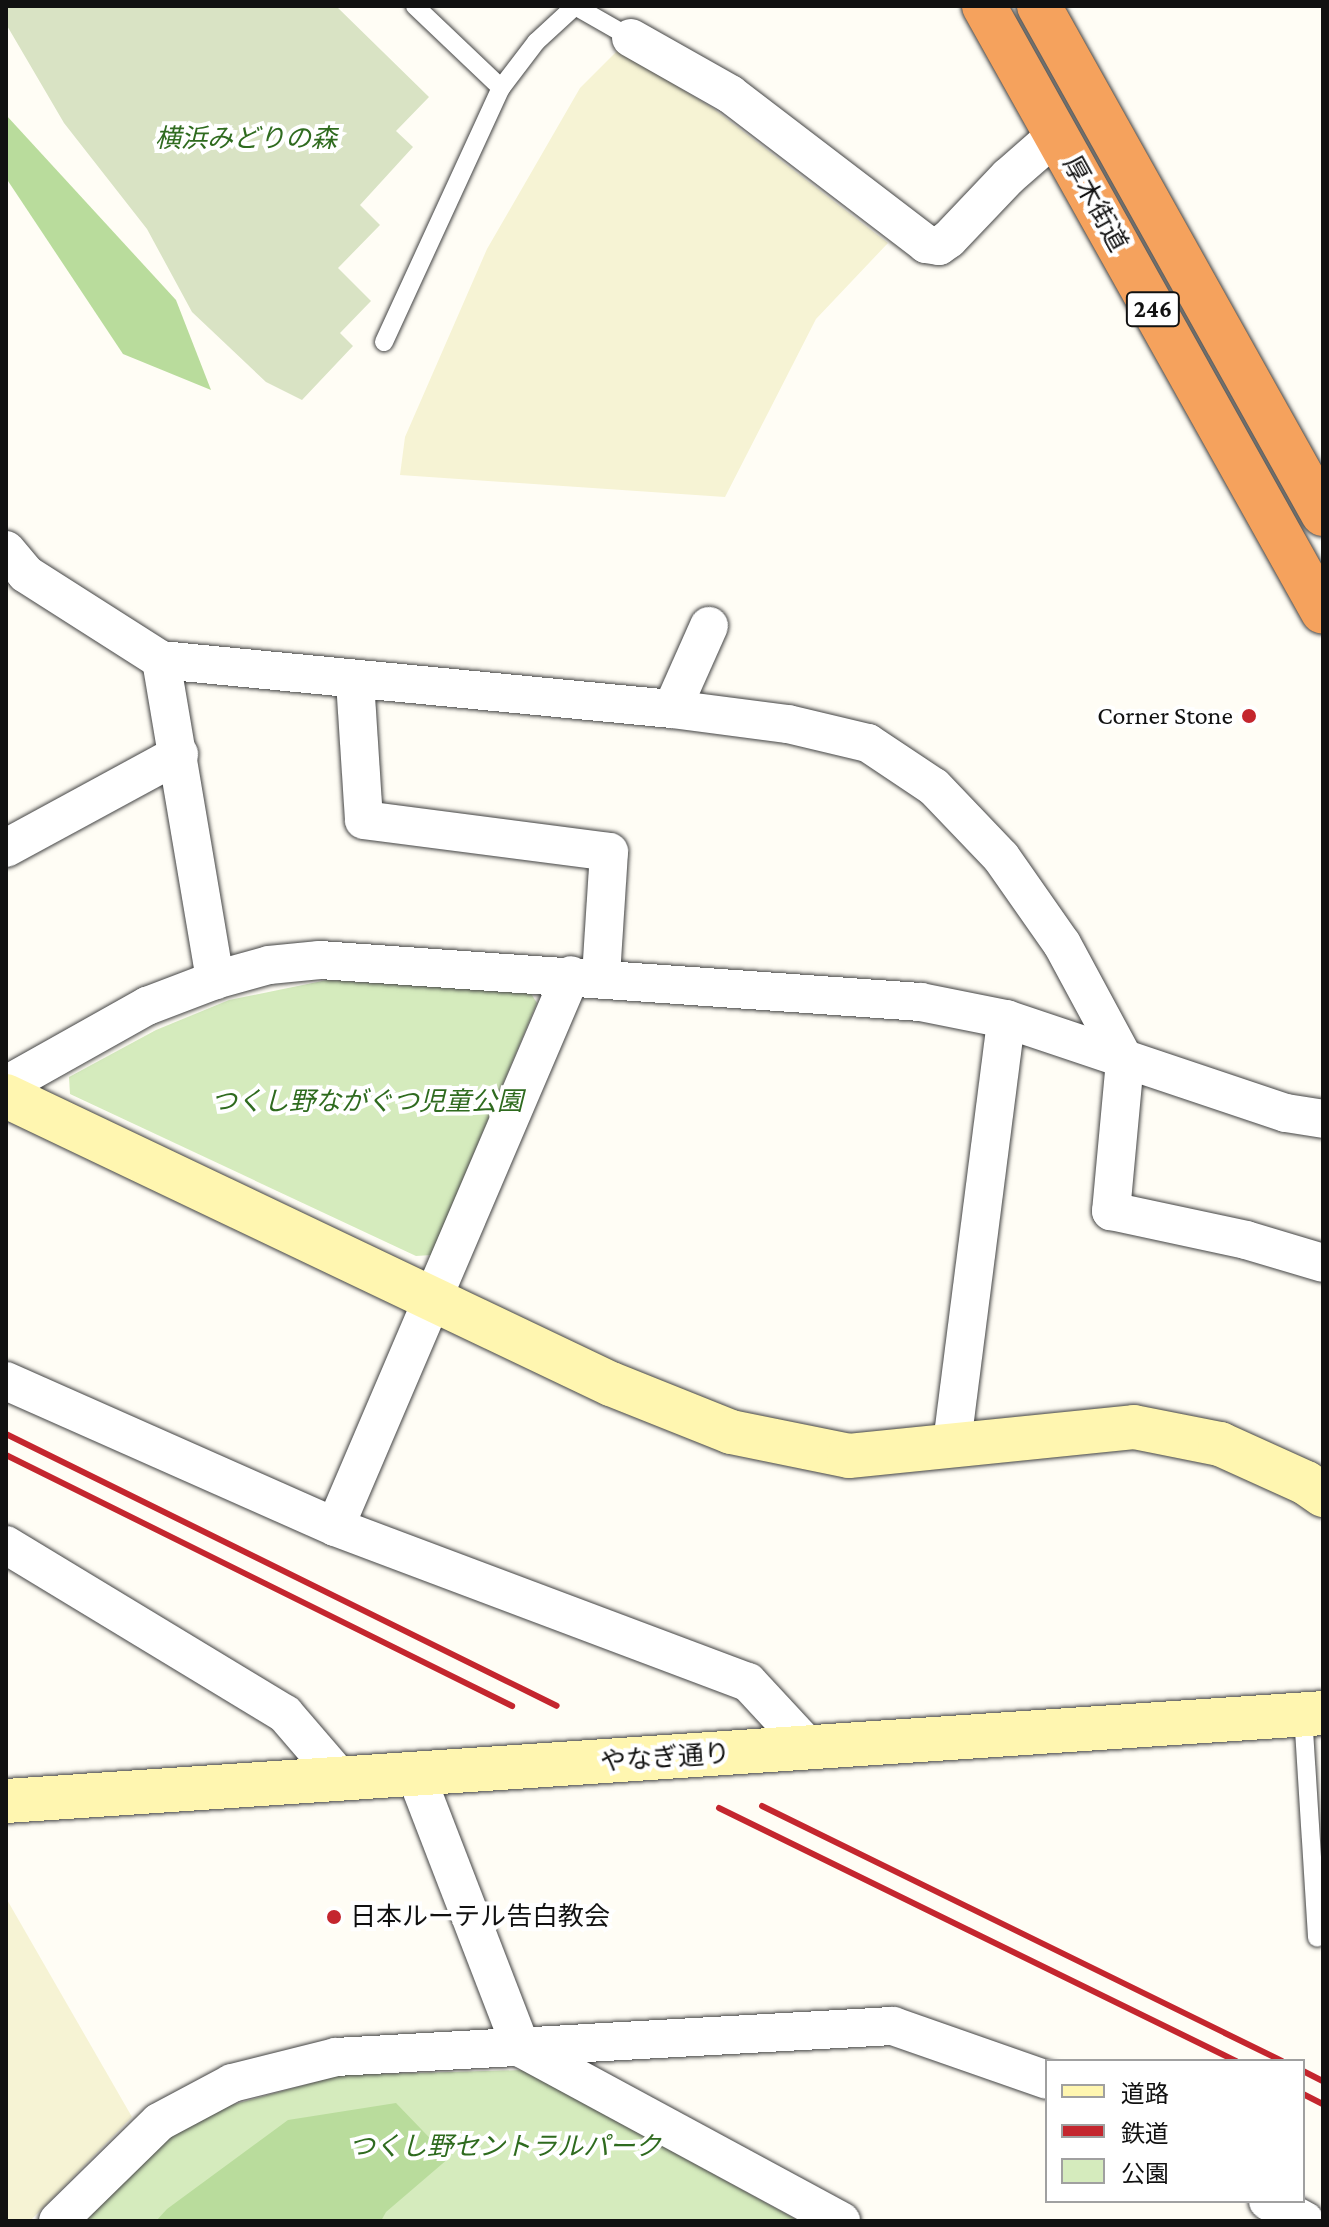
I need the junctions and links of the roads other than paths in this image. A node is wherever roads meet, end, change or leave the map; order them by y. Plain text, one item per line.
1 (415, 6) edge
2 (984, 6) edge
3 (1039, 6) edge
4 (631, 38) joint
5 (501, 88) junction
6 (1056, 135) junction
7 (384, 342) dead end
8 (1323, 514) edge
9 (6, 550) edge
10 (1323, 612) edge
11 (709, 626) dead end
12 (161, 660) junction
13 (355, 681) junction
14 (672, 709) junction
15 (179, 754) junction
16 (6, 848) edge
17 (586, 976) junction
18 (215, 980) junction
19 (1006, 1019) junction
20 (1125, 1061) junction
21 (6, 1085) edge
22 (6, 1096) edge
23 (1323, 1119) edge
24 (1323, 1263) edge
25 (434, 1297) junction
26 (6, 1381) edge
27 (952, 1443) junction
28 (1323, 1495) edge
29 (335, 1527) junction
30 (6, 1545) edge
31 (1313, 1714) edge
32 (810, 1749) junction
33 (415, 1773) junction
34 (340, 1778) junction
35 (6, 1801) edge
36 (1317, 1938) dead end
37 (521, 2048) junction
38 (1045, 2079) edge
39 (1272, 2203) edge
40 (58, 2221) edge
41 (841, 2221) edge
42 (1305, 2221) edge

1 - 5 lane
2 - 6 highway, 厚木街道 / 246
3 - 8 highway, 厚木街道 / 246
4 - 5 lane
4 - 6 street
5 - 7 lane
6 - 10 highway, 厚木街道 / 246
9 - 12 street
11 - 14 street
12 - 13 street
12 - 15 street
13 - 14 street
13 - 17 street
14 - 20 street
15 - 16 street
15 - 18 street
17 - 18 street
17 - 19 street
17 - 25 street
18 - 21 street
19 - 20 street
19 - 27 street
20 - 23 street
20 - 24 street
22 - 25 street
25 - 27 street
25 - 29 street
26 - 29 street
27 - 28 street
29 - 32 street
30 - 34 street
31 - 32 street, やなぎ通り
31 - 36 lane
32 - 33 street, やなぎ通り
33 - 34 street, やなぎ通り
33 - 37 street
34 - 35 street, やなぎ通り
37 - 38 street
37 - 40 street
37 - 41 street
39 - 42 street

